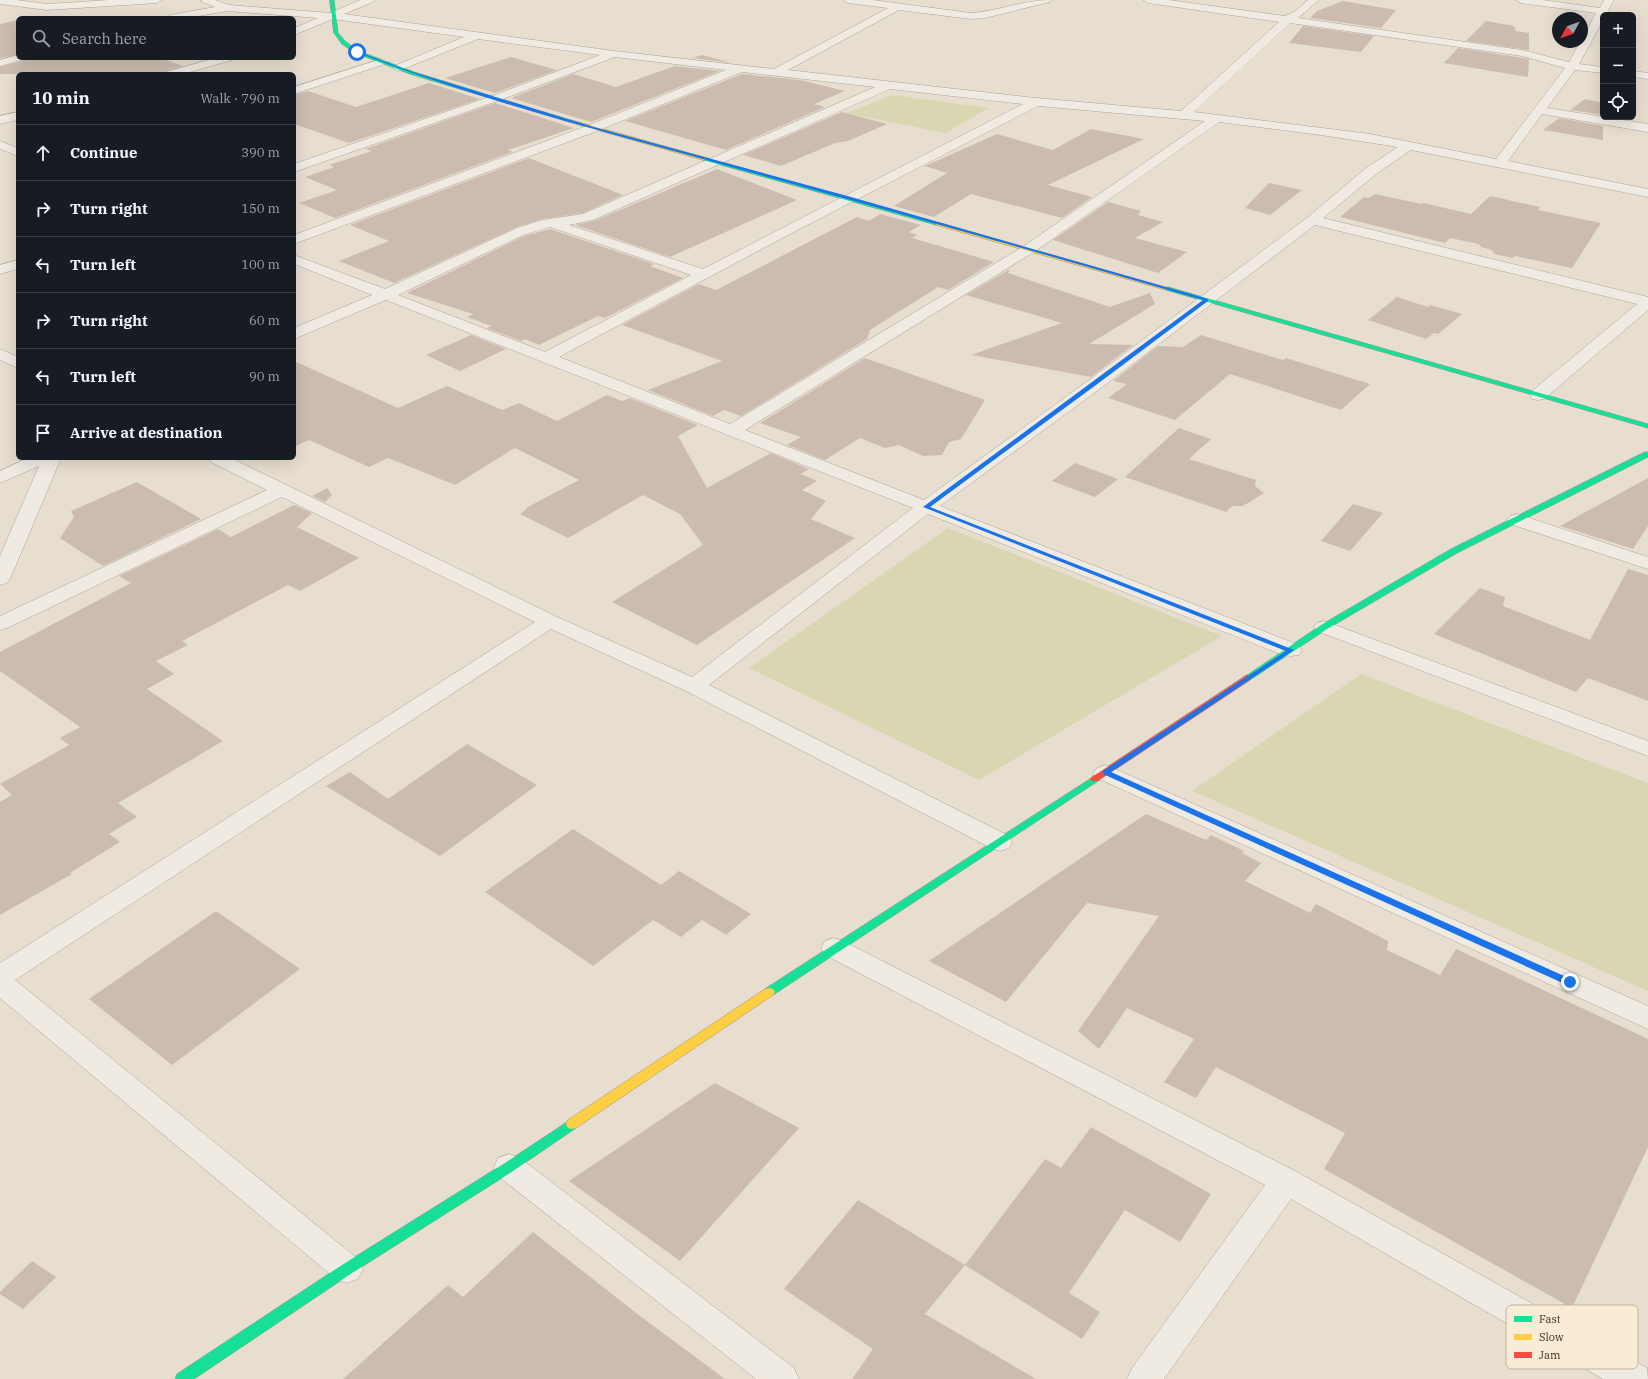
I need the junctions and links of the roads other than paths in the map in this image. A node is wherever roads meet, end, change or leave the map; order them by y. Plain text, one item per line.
1 (72, 0) edge
2 (157, 0) edge
3 (206, 0) edge
4 (332, 0) edge
5 (369, 0) edge
6 (848, 0) edge
7 (1046, 0) edge
8 (1148, 0) edge
9 (1314, 0) edge
10 (1521, 0) edge
11 (1609, 0) edge
12 (0, 1) edge
13 (893, 6) junction
14 (47, 7) junction
15 (228, 8) junction
16 (1602, 11) junction
17 (20, 13) dead end
18 (182, 16) edge
19 (334, 16) junction
20 (1288, 19) junction
21 (296, 31) edge
22 (477, 35) junction
23 (614, 54) junction
24 (16, 59) edge
25 (221, 60) edge
26 (381, 62) junction
27 (0, 63) edge
28 (1572, 66) junction
29 (398, 68) junction
30 (742, 68) junction
31 (1600, 70) edge
32 (177, 72) edge
33 (777, 72) junction
34 (1636, 74) edge
35 (1648, 76) edge
36 (887, 86) junction
37 (296, 90) edge
38 (496, 98) junction
39 (1036, 102) junction
40 (1538, 110) junction
41 (1184, 115) junction
42 (16, 116) edge
43 (1217, 118) junction
44 (0, 120) edge
45 (593, 128) junction
46 (1648, 128) edge
47 (0, 145) edge
48 (1410, 146) junction
49 (16, 151) edge
50 (713, 161) junction
51 (1499, 164) junction
52 (296, 167) edge
53 (1648, 193) edge
54 (849, 198) junction
55 (1313, 220) junction
56 (549, 223) junction
57 (296, 239) edge
58 (1030, 249) junction
59 (296, 260) edge
60 (16, 265) edge
61 (0, 270) edge
62 (704, 274) junction
63 (385, 295) junction
64 (1207, 300) junction
65 (296, 333) edge
66 (546, 358) junction
67 (1538, 395) junction
68 (1648, 426) edge
69 (732, 431) junction
70 (1648, 454) edge
71 (38, 460) edge
72 (51, 460) edge
73 (221, 460) edge
74 (0, 478) edge
75 (282, 490) junction
76 (926, 507) junction
77 (1517, 520) junction
78 (1648, 563) edge
79 (0, 579) edge
80 (550, 621) junction
81 (0, 624) edge
82 (1324, 627) junction
83 (1291, 650) junction
84 (694, 686) junction
85 (1648, 749) edge
86 (1105, 773) junction
87 (1000, 842) junction
88 (834, 948) junction
89 (0, 976) edge
90 (0, 984) edge
91 (1648, 1018) edge
92 (509, 1167) junction
93 (1286, 1181) junction
94 (347, 1270) junction
95 (1506, 1306) edge
96 (1617, 1369) edge
97 (182, 1379) edge
98 (782, 1379) edge
99 (1144, 1379) edge
100 (1635, 1379) edge

1 - 14 street
2 - 14 street
3 - 15 street
4 - 19 street
5 - 19 street
6 - 13 street
7 - 13 street
8 - 20 street
9 - 20 street
10 - 16 street
11 - 16 street
12 - 14 street
13 - 33 street
14 - 17 street
15 - 18 street
15 - 19 street
16 - 28 street
19 - 21 street
19 - 22 street
19 - 26 street
20 - 28 street
20 - 41 street
22 - 23 street
22 - 29 street
23 - 30 street
23 - 38 street
24 - 27 street
25 - 32 street
26 - 29 street
26 - 37 street
28 - 31 street
28 - 40 street
29 - 38 street
30 - 33 street
30 - 45 street
33 - 36 street
34 - 35 street
36 - 39 street
36 - 50 street
38 - 45 street
38 - 52 street
39 - 41 street
39 - 54 street
40 - 46 street
40 - 51 street
41 - 43 street
42 - 44 street
43 - 48 street
43 - 58 street
45 - 50 street
45 - 57 street
47 - 49 street
48 - 51 street
48 - 55 street
50 - 54 street
50 - 56 street
51 - 53 street
54 - 58 street
54 - 62 street
55 - 64 street
55 - 67 street
56 - 62 street
56 - 63 street
58 - 64 street
58 - 69 street
59 - 63 street
60 - 61 street
62 - 66 street
63 - 65 street
63 - 66 street
64 - 67 street
64 - 76 street
66 - 69 street
67 - 68 street
69 - 76 street
70 - 77 street
71 - 74 street
72 - 79 street
73 - 75 street
75 - 80 street
75 - 81 street
76 - 83 street
76 - 84 street
77 - 78 street
77 - 82 street
80 - 84 street
80 - 89 street
82 - 83 street
82 - 85 street
83 - 86 street
84 - 87 street
86 - 87 street
86 - 91 street
87 - 88 street
88 - 92 street
88 - 93 street
90 - 94 street
92 - 94 street
92 - 98 street
93 - 95 street
93 - 99 street
94 - 97 street
96 - 100 street

